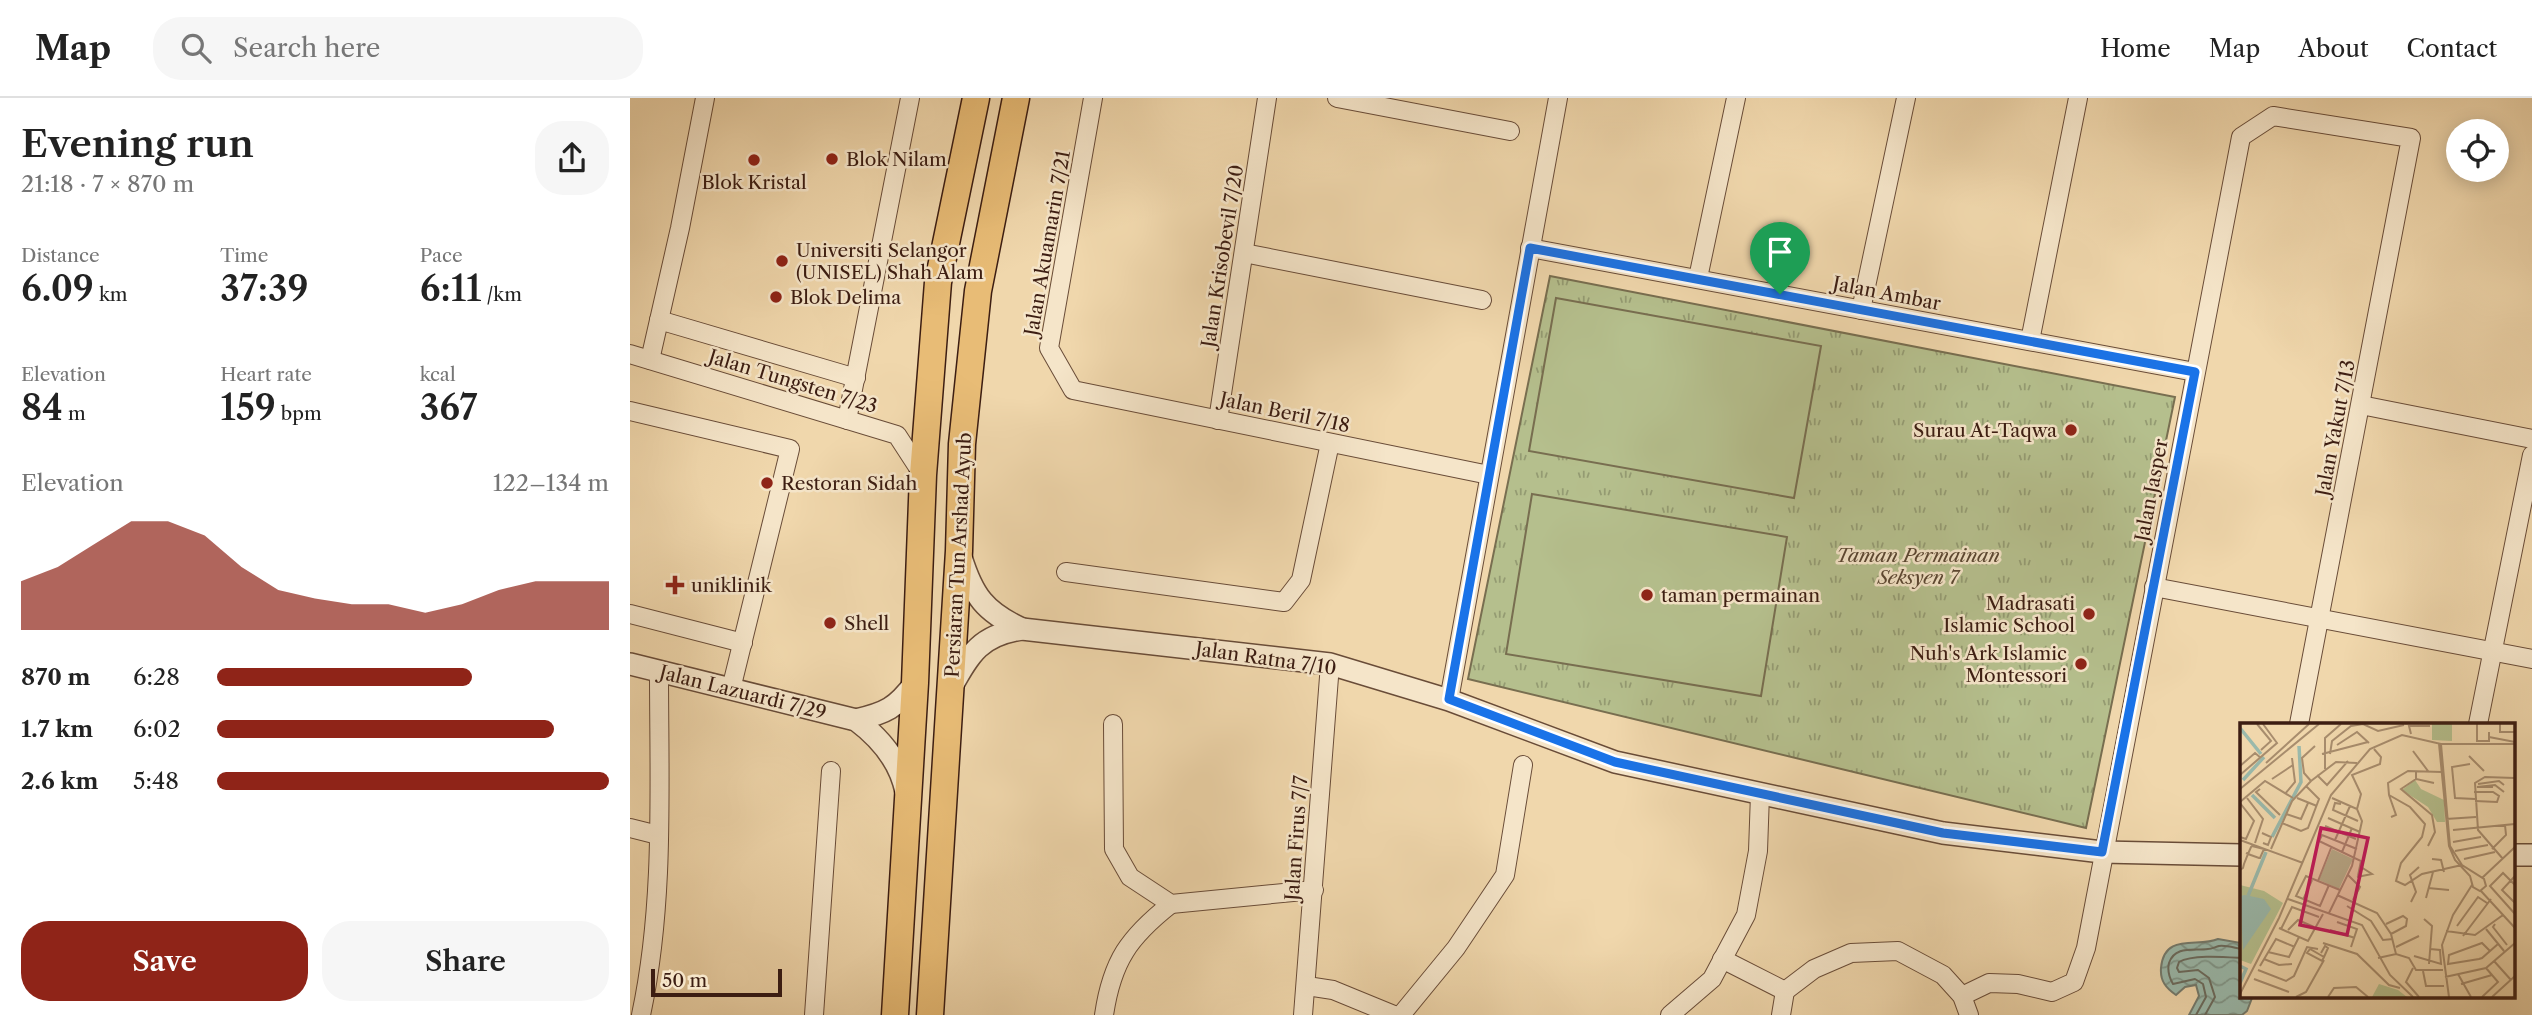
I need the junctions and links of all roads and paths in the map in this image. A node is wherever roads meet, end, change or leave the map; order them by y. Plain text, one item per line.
1 (705, 98) edge
2 (910, 98) edge
3 (976, 98) edge
4 (1016, 98) edge
5 (1093, 98) edge
6 (1267, 98) edge
7 (1339, 98) edge
8 (1558, 98) edge
9 (1736, 98) edge
10 (1906, 98) edge
11 (2078, 98) edge
12 (1510, 131) dead end
13 (2241, 137) joint
14 (1530, 248) junction
15 (1244, 253) junction
16 (1698, 278) junction
17 (1482, 300) dead end
18 (1861, 310) junction
19 (659, 320) junction
20 (2030, 341) junction
21 (630, 354) edge
22 (650, 360) junction
23 (2195, 372) junction
24 (856, 378) junction
25 (1073, 390) joint
26 (2361, 405) junction
27 (928, 409) junction
28 (630, 411) edge
29 (847, 420) junction
30 (1218, 420) junction
31 (897, 435) junction
32 (2532, 439) edge
33 (1329, 443) junction
34 (2532, 454) edge
35 (923, 475) junction
36 (1489, 475) junction
37 (959, 551) junction
38 (1066, 572) dead end
39 (2154, 587) junction
40 (630, 614) edge
41 (2319, 619) junction
42 (1022, 629) junction
43 (743, 643) junction
44 (2493, 651) junction
45 (2532, 659) edge
46 (630, 664) edge
47 (1330, 664) junction
48 (659, 671) junction
49 (915, 683) junction
50 (731, 689) junction
51 (950, 690) junction
52 (1449, 699) junction
53 (856, 720) junction
54 (2299, 723) edge
55 (2478, 723) edge
56 (1113, 724) dead end
57 (1523, 765) dead end
58 (831, 771) dead end
59 (1760, 794) junction
60 (908, 804) junction
61 (630, 828) edge
62 (658, 835) junction
63 (2102, 852) junction
64 (2240, 855) edge
65 (2514, 855) edge
66 (2532, 855) edge
67 (1314, 890) junction
68 (1171, 904) junction
69 (1722, 959) junction
70 (1307, 986) junction
71 (1785, 991) junction
72 (1962, 996) junction
73 (637, 1013) edge
74 (814, 1015) edge
75 (895, 1015) edge
76 (930, 1015) edge
77 (1104, 1015) edge
78 (1303, 1015) edge
79 (1394, 1015) edge
80 (1401, 1015) edge
81 (1670, 1015) edge
82 (1781, 1015) edge
83 (1969, 1015) edge

1 - 19 street
2 - 24 street
3 - 27 main road, Persiaran Tun Arshad Ayub
4 - 37 main road, Persiaran Tun Arshad Ayub
5 - 25 street, Jalan Akuamarin 7/21
6 - 15 street, Jalan Krisobevil 7/20
7 - 12 street
8 - 14 street
9 - 16 street
10 - 18 street
11 - 20 street
13 - 23 street, Jalan Jasper
13 - 26 street, Jalan Yakut 7/13
14 - 16 street, Jalan Ambar
14 - 36 street
15 - 17 street
15 - 30 street, Jalan Krisobevil 7/20
16 - 18 street, Jalan Ambar
18 - 20 street, Jalan Ambar
19 - 22 street
19 - 24 street
20 - 23 street, Jalan Ambar
21 - 22 street, Jalan Tungsten 7/23
22 - 29 street, Jalan Tungsten 7/23
23 - 39 street, Jalan Jasper
24 - 29 street
25 - 30 street, Jalan Beril 7/18
26 - 32 street
26 - 41 street, Jalan Yakut 7/13
27 - 31 street
27 - 35 main road, Persiaran Tun Arshad Ayub
28 - 43 street
29 - 31 street, Jalan Tungsten 7/23
30 - 33 street, Jalan Beril 7/18
31 - 35 street, Jalan Tungsten 7/23
33 - 36 street, Jalan Beril 7/18
33 - 38 street
34 - 44 street
35 - 49 main road, Persiaran Tun Arshad Ayub
36 - 52 street
37 - 42 street, Jalan Ratna 7/10
37 - 51 main road, Persiaran Tun Arshad Ayub
39 - 41 street
39 - 63 street, Jalan Jasper
40 - 43 street
41 - 44 street
41 - 54 street, Jalan Yakut 7/13
42 - 47 street, Jalan Ratna 7/10
42 - 51 street, Jalan Ratna 7/10
43 - 50 street
44 - 45 street
44 - 55 street
46 - 48 street, Jalan Lazuardi 7/29
47 - 52 street, Jalan Ratna 7/10
47 - 67 street, Jalan Firus 7/7
48 - 50 street, Jalan Lazuardi 7/29
48 - 62 street
49 - 53 street
49 - 60 main road, Persiaran Tun Arshad Ayub
50 - 53 street, Jalan Lazuardi 7/29
51 - 76 main road, Persiaran Tun Arshad Ayub
52 - 59 street, Jalan Ratna 7/10
53 - 60 street
56 - 68 street
57 - 80 street
58 - 74 street
59 - 63 street, Jalan Ratna 7/10
59 - 69 street
60 - 75 main road, Persiaran Tun Arshad Ayub
61 - 62 street
62 - 73 street
63 - 64 street, Jalan Ratna 7/10
63 - 72 street, Jalan Jasper
65 - 66 street
67 - 68 street
67 - 70 street, Jalan Firus 7/7
68 - 77 street
69 - 71 street
69 - 81 street
70 - 78 street, Jalan Firus 7/7
70 - 79 street
71 - 72 street
71 - 82 street
72 - 83 street

